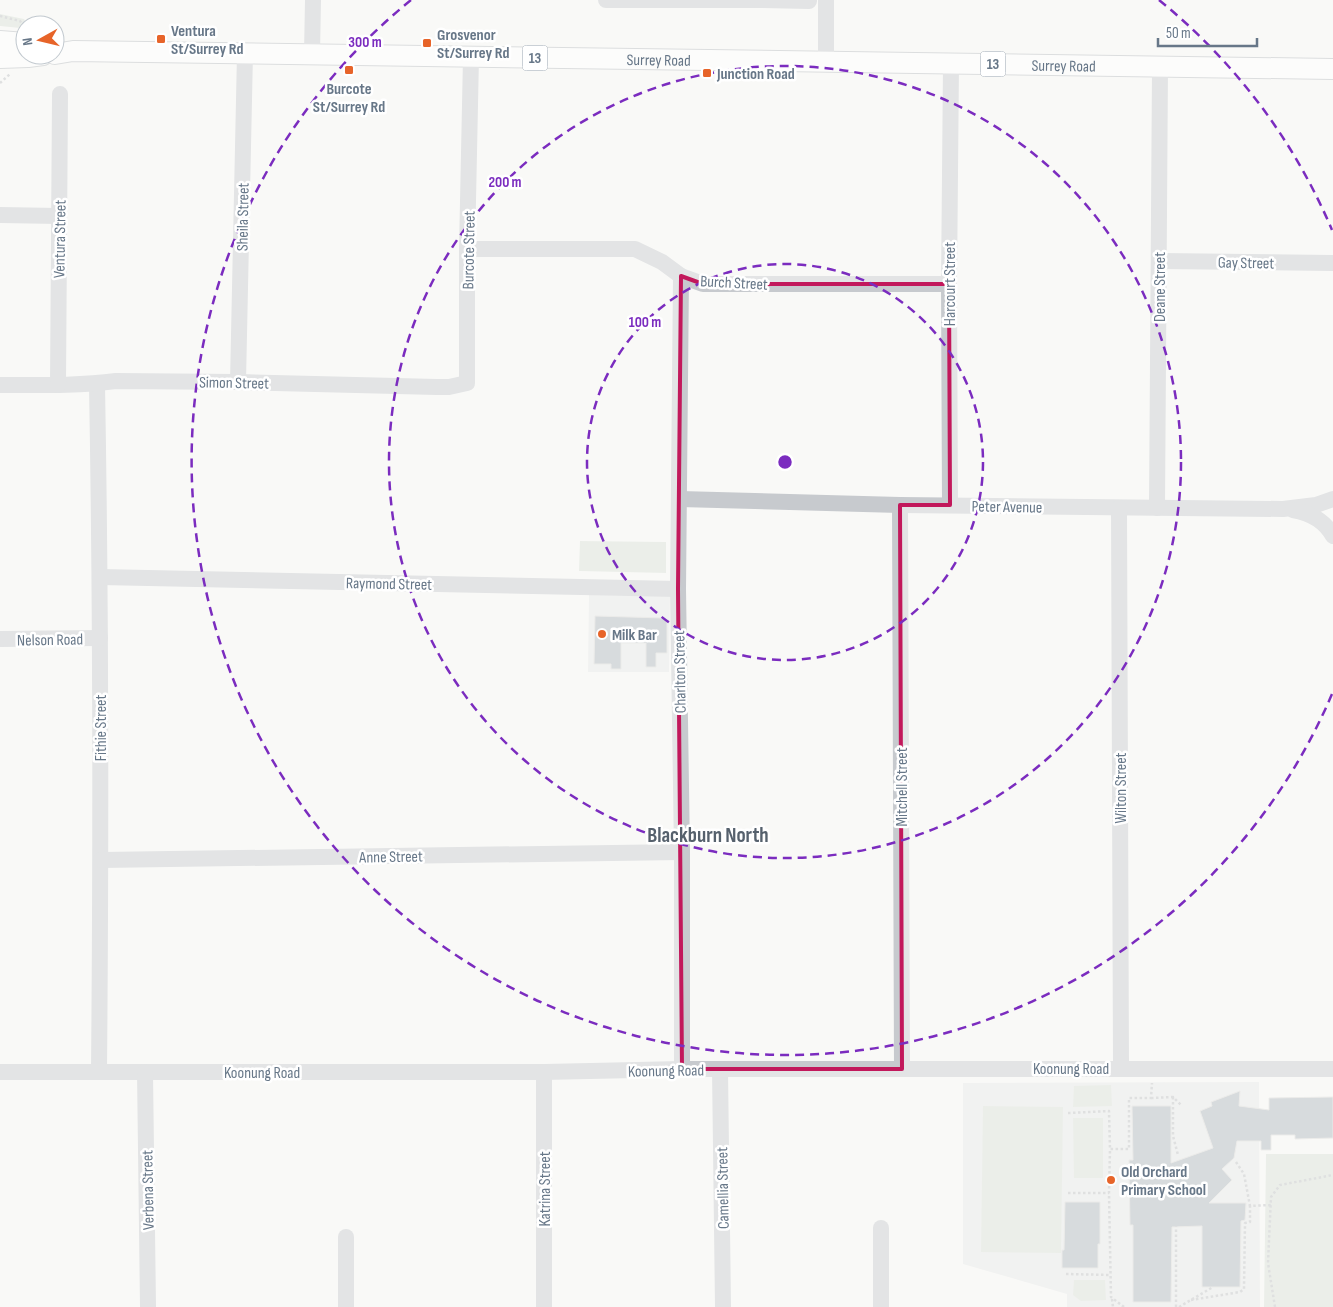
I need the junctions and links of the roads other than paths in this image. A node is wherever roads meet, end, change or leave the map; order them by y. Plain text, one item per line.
1 (313, 0) edge
2 (606, 0) edge
3 (650, 0) edge
4 (758, 0) edge
5 (809, 0) edge
6 (826, 0) edge
7 (0, 41) edge
8 (15, 42) edge
9 (65, 51) edge
10 (244, 53) junction
11 (312, 54) junction
12 (471, 57) junction
13 (826, 62) junction
14 (951, 64) junction
15 (1160, 67) junction
16 (1333, 70) edge
17 (60, 94) dead end
18 (0, 216) edge
19 (59, 216) junction
20 (467, 248) junction
21 (1159, 261) junction
22 (1333, 263) edge
23 (682, 276) junction
24 (949, 284) junction
25 (238, 382) junction
26 (467, 383) joint
27 (97, 384) junction
28 (0, 385) edge
29 (58, 385) junction
30 (1333, 498) edge
31 (680, 499) junction
32 (900, 505) junction
33 (950, 505) junction
34 (1119, 508) junction
35 (1158, 508) junction
36 (1284, 509) junction
37 (1333, 536) edge
38 (100, 577) junction
39 (678, 589) junction
40 (100, 638) junction
41 (0, 640) edge
42 (682, 852) junction
43 (101, 860) junction
44 (1120, 1068) junction
45 (682, 1069) junction
46 (720, 1069) junction
47 (902, 1069) junction
48 (1333, 1069) edge
49 (0, 1072) edge
50 (99, 1072) junction
51 (145, 1072) junction
52 (544, 1072) junction
53 (881, 1228) dead end
54 (346, 1236) dead end
55 (148, 1307) edge
56 (346, 1307) edge
57 (544, 1307) edge
58 (723, 1307) edge
59 (882, 1307) edge

1 - 11 street
2 - 3 street
3 - 4 street
4 - 5 street
6 - 13 street
7 - 8 main road
9 - 10 main road, Surrey Road / 13
10 - 11 main road, Surrey Road / 13
10 - 25 street, Sheila Street
11 - 12 main road, Surrey Road / 13
12 - 13 main road, Surrey Road / 13
12 - 20 street, Burcote Street
13 - 14 main road, Surrey Road / 13
14 - 15 main road, Surrey Road / 13
14 - 24 street, Harcourt Street
15 - 16 main road, Surrey Road / 13
15 - 21 street, Deane Street
17 - 19 street, Ventura Street
18 - 19 street
19 - 29 street, Ventura Street
20 - 23 street, Burch Street
20 - 26 street, Burcote Street
21 - 22 street, Gay Street
21 - 35 street, Deane Street
23 - 24 street, Burch Street
23 - 31 street, Charlton Street
24 - 33 street, Harcourt Street
25 - 26 street, Simon Street
25 - 27 street, Simon Street
27 - 29 street, Simon Street
27 - 38 street, Fithie Street
28 - 29 street, Simon Street
30 - 36 street, Peter Avenue
31 - 32 street, Peter Avenue
31 - 39 street, Charlton Street
32 - 33 street, Peter Avenue
32 - 47 street, Mitchell Street
33 - 34 street, Peter Avenue
34 - 35 street, Peter Avenue
34 - 44 street, Wilton Street
35 - 36 street, Peter Avenue
36 - 37 street
38 - 39 street, Raymond Street
38 - 40 street, Fithie Street
39 - 42 street, Charlton Street
40 - 41 street, Nelson Road
40 - 43 street, Fithie Street
42 - 43 street, Anne Street
42 - 45 street, Charlton Street
43 - 50 street, Fithie Street
44 - 47 street, Koonung Road
44 - 48 street, Koonung Road
45 - 46 street, Koonung Road
45 - 52 street, Koonung Road
46 - 47 street, Koonung Road
46 - 58 street, Camellia Street
49 - 50 street, Koonung Road
50 - 51 street, Koonung Road
51 - 52 street, Koonung Road
51 - 55 street, Verbena Street
52 - 57 street, Katrina Street
53 - 59 street
54 - 56 street

